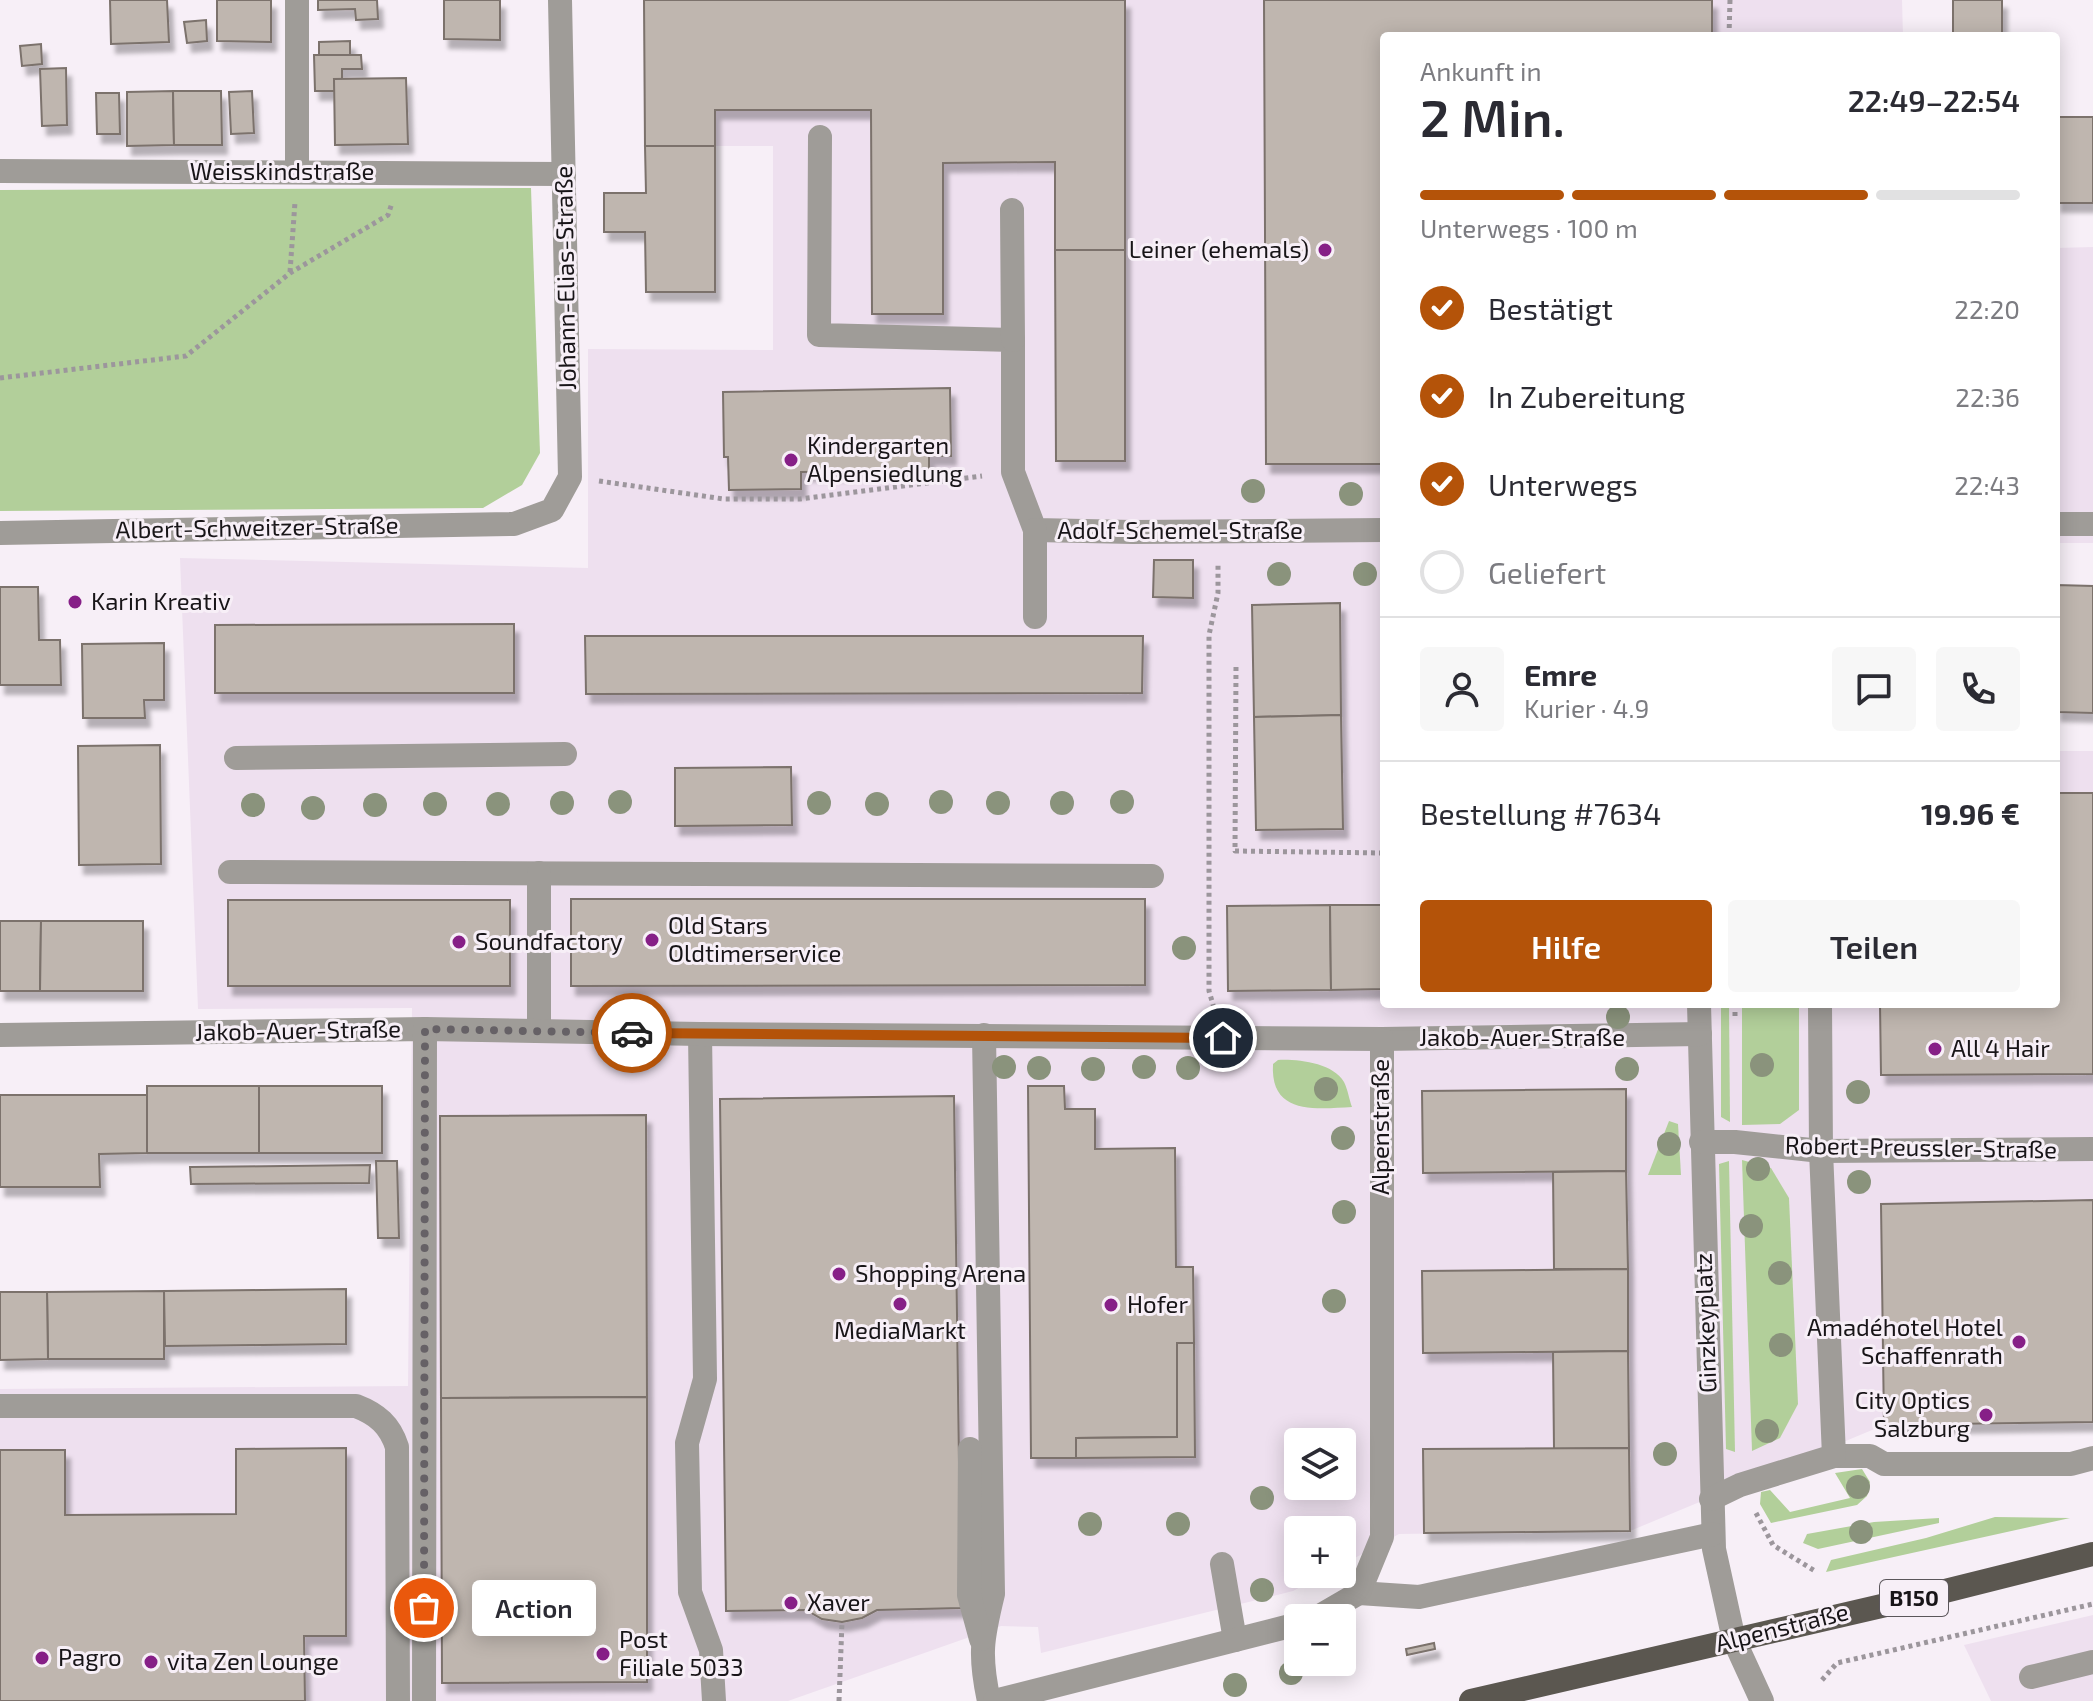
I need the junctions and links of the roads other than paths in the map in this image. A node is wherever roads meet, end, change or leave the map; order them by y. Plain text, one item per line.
1 (297, 0) edge
2 (560, 0) edge
3 (820, 137) dead end
4 (0, 171) edge
5 (297, 172) junction
6 (564, 174) junction
7 (1012, 210) dead end
8 (1013, 340) junction
9 (514, 524) joint
10 (2060, 524) edge
11 (2093, 524) edge
12 (1035, 530) junction
13 (1380, 530) edge
14 (0, 533) edge
15 (1035, 617) dead end
16 (565, 754) dead end
17 (236, 758) dead end
18 (230, 872) dead end
19 (539, 873) junction
20 (1152, 876) dead end
21 (1699, 1008) edge
22 (1820, 1008) edge
23 (425, 1029) junction
24 (539, 1031) junction
25 (700, 1034) junction
26 (1700, 1034) junction
27 (0, 1035) edge
28 (984, 1035) junction
29 (1382, 1039) junction
30 (1701, 1142) junction
31 (2093, 1149) edge
32 (1821, 1151) junction
33 (0, 1406) edge
34 (970, 1449) dead end
35 (1834, 1456) junction
36 (2093, 1458) edge
37 (1711, 1499) junction
38 (1713, 1534) junction
39 (2093, 1554) edge
40 (1222, 1564) dead end
41 (1359, 1593) junction
42 (1340, 1604) edge
43 (1284, 1628) edge
44 (1235, 1640) junction
45 (1734, 1640) junction
46 (981, 1642) junction
47 (2093, 1662) edge
48 (2031, 1677) dead end
49 (398, 1701) edge
50 (424, 1701) edge
51 (714, 1701) edge
52 (989, 1701) edge
53 (995, 1701) edge
54 (1471, 1701) edge
55 (1762, 1701) edge

1 - 5 street
2 - 6 street, Johann-Elias-Straße
3 - 8 street
4 - 5 street, Weisskindstraße
5 - 6 street, Weisskindstraße
6 - 9 street, Johann-Elias-Straße
7 - 8 street, Adolf-Schemel-Straße
8 - 12 street, Adolf-Schemel-Straße
9 - 14 street, Albert-Schweitzer-Straße
10 - 11 street
12 - 13 street, Adolf-Schemel-Straße
12 - 15 street
16 - 17 street
18 - 19 street
19 - 20 street
19 - 24 street
21 - 26 street, Ginzkeyplatz
22 - 32 street
23 - 24 street, Jakob-Auer-Straße
23 - 27 street, Jakob-Auer-Straße
23 - 50 street
24 - 25 street, Jakob-Auer-Straße
25 - 28 street, Jakob-Auer-Straße
25 - 51 street
26 - 29 street, Jakob-Auer-Straße
26 - 30 street, Ginzkeyplatz
28 - 29 street, Jakob-Auer-Straße
28 - 46 street
29 - 41 street, Alpenstraße
30 - 32 street, Robert-Preussler-Straße
30 - 37 street, Ginzkeyplatz
31 - 32 street, Robert-Preussler-Straße
32 - 35 street
33 - 49 street
34 - 46 street
35 - 36 street
35 - 37 street
37 - 38 street, Ginzkeyplatz
38 - 41 street
38 - 45 street, Ginzkeyplatz
39 - 45 main road, Alpenstraße / B150
40 - 44 street
41 - 42 street
43 - 44 street
44 - 53 street
45 - 54 main road, Alpenstraße / B150
45 - 55 street, Ginzkeyplatz
46 - 52 street
47 - 48 street

